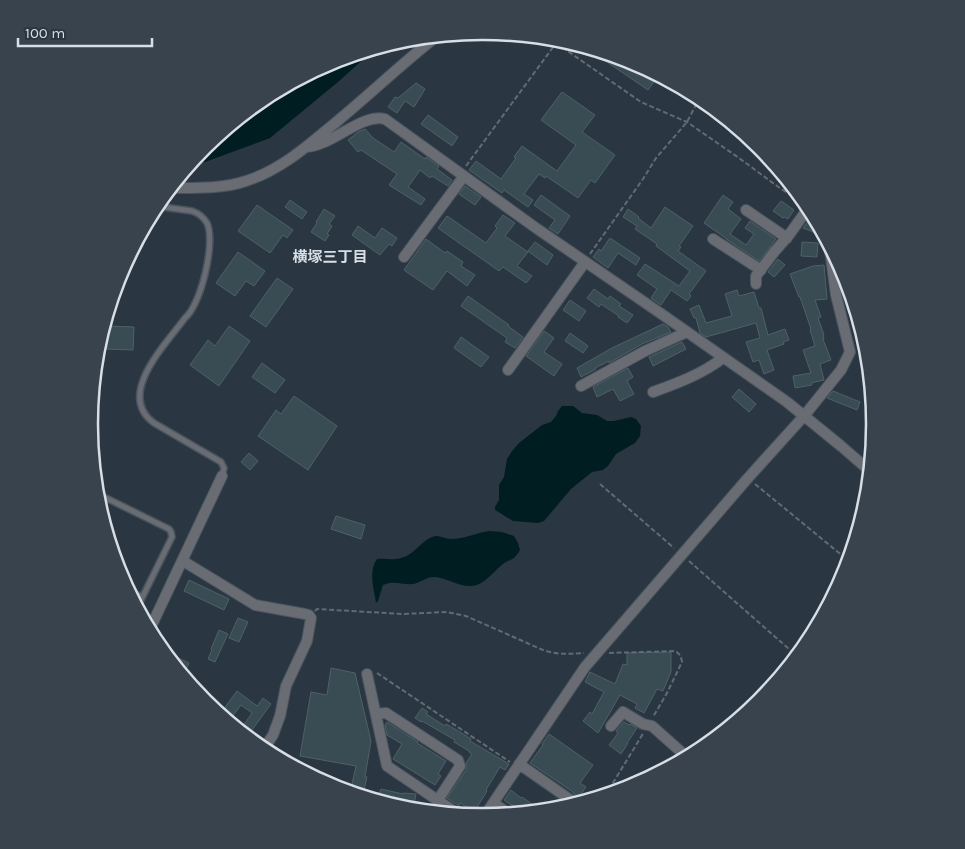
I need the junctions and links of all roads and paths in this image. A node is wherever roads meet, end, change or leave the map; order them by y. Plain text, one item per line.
1 (427, 44) edge
2 (554, 46) edge
3 (564, 49) edge
4 (696, 105) edge
5 (687, 122) junction
6 (307, 147) junction
7 (462, 175) junction
8 (179, 188) edge
9 (791, 195) edge
10 (165, 207) edge
11 (746, 210) dead end
12 (805, 215) edge
13 (787, 238) junction
14 (713, 239) dead end
15 (404, 257) dead end
16 (585, 262) junction
17 (832, 264) edge
18 (761, 270) junction
19 (756, 284) dead end
20 (687, 332) junction
21 (723, 358) junction
22 (508, 370) dead end
23 (582, 386) dead end
24 (653, 392) dead end
25 (804, 416) junction
26 (865, 467) edge
27 (222, 476) joint
28 (748, 478) junction
29 (600, 484) dead end
30 (105, 497) edge
31 (682, 555) junction
32 (844, 557) edge
33 (183, 561) junction
34 (138, 595) edge
35 (142, 597) junction
36 (141, 600) edge
37 (308, 615) junction
38 (154, 623) edge
39 (793, 652) edge
40 (598, 653) junction
41 (367, 674) joint
42 (376, 714) junction
43 (649, 725) junction
44 (611, 726) dead end
45 (268, 743) edge
46 (682, 753) edge
47 (518, 765) junction
48 (610, 787) edge
49 (569, 799) edge
50 (438, 800) junction
51 (493, 803) junction
52 (449, 807) edge
53 (501, 808) edge
54 (489, 809) edge

1 - 6 street
2 - 7 path
3 - 5 path
4 - 5 path
5 - 9 path
5 - 16 path
6 - 7 street
6 - 8 street
7 - 15 street
7 - 16 street
10 - 27 lane
11 - 13 street
12 - 13 street
13 - 18 street
14 - 18 street
16 - 20 street
16 - 22 street
17 - 25 street
18 - 19 street
20 - 21 street
20 - 23 street
21 - 24 street
21 - 25 street
25 - 26 street
25 - 28 street
27 - 33 street
28 - 31 street
28 - 32 path
29 - 31 path
30 - 35 lane
31 - 39 path
31 - 40 street
33 - 37 street
33 - 38 street
34 - 35 lane
35 - 36 lane
37 - 40 path
37 - 45 street
40 - 43 path
40 - 47 street
41 - 42 street
41 - 47 path
42 - 50 street
42 - 50 street
43 - 44 street
43 - 46 street
43 - 48 path
47 - 49 street
47 - 51 street
50 - 52 street
51 - 53 street
51 - 54 street

